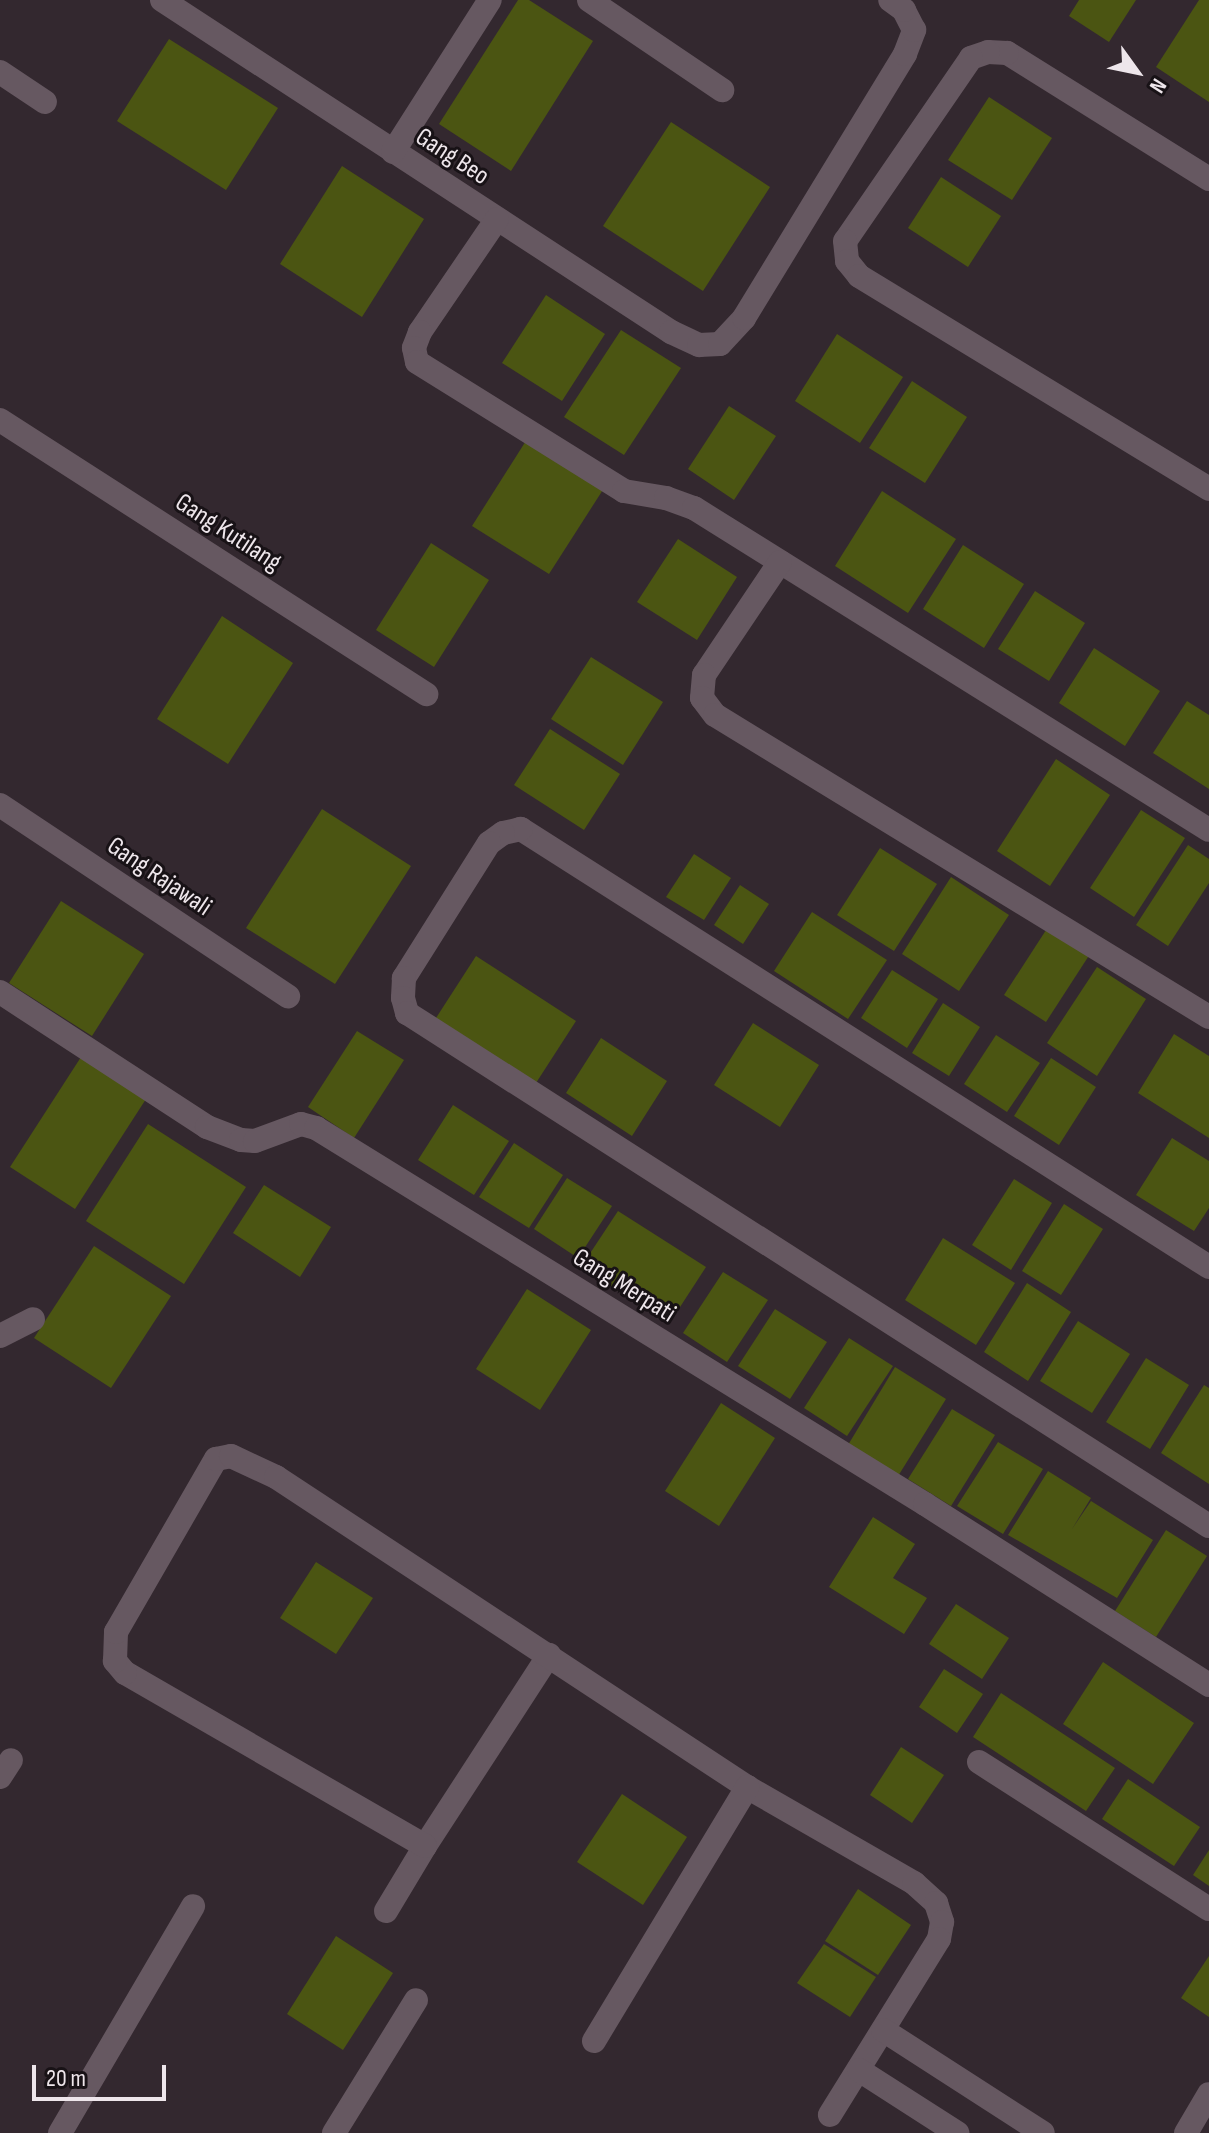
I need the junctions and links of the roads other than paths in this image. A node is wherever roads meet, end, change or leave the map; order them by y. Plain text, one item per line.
1 (162, 0) edge
2 (490, 0) edge
3 (589, 0) edge
4 (890, 0) edge
5 (0, 72) edge
6 (722, 90) dead end
7 (45, 102) dead end
8 (393, 152) junction
9 (1209, 179) edge
10 (497, 219) junction
11 (0, 420) edge
12 (1209, 489) edge
13 (780, 562) junction
14 (426, 694) dead end
15 (0, 805) edge
16 (1209, 830) edge
17 (0, 992) edge
18 (288, 996) dead end
19 (1209, 1017) edge
20 (1209, 1267) edge
21 (33, 1319) dead end
22 (0, 1336) edge
23 (1209, 1526) edge
24 (549, 1655) junction
25 (1209, 1685) edge
26 (979, 1762) dead end
27 (747, 1787) junction
28 (425, 1846) junction
29 (193, 1906) dead end
30 (1209, 1909) edge
31 (386, 1911) dead end
32 (416, 2000) dead end
33 (883, 2030) junction
34 (594, 2041) dead end
35 (859, 2070) junction
36 (1209, 2094) edge
37 (830, 2115) dead end
38 (60, 2133) edge
39 (334, 2133) edge
40 (957, 2133) edge
41 (1043, 2133) edge
42 (1186, 2133) edge

1 - 8 street, Gang Beo
2 - 8 street
3 - 6 street
4 - 10 street, Gang Beo
5 - 7 street
8 - 10 street, Gang Beo
9 - 12 street
10 - 13 street
11 - 14 street, Gang Kutilang
13 - 16 street
13 - 19 street
15 - 18 street, Gang Rajawali
17 - 25 street, Gang Merpati
20 - 23 street
21 - 22 street
24 - 27 street
24 - 28 street
24 - 28 street
26 - 30 street
27 - 33 street
27 - 34 street
28 - 31 street
29 - 38 street
32 - 39 street
33 - 35 street
33 - 41 street
35 - 37 street
35 - 40 street
36 - 42 street

